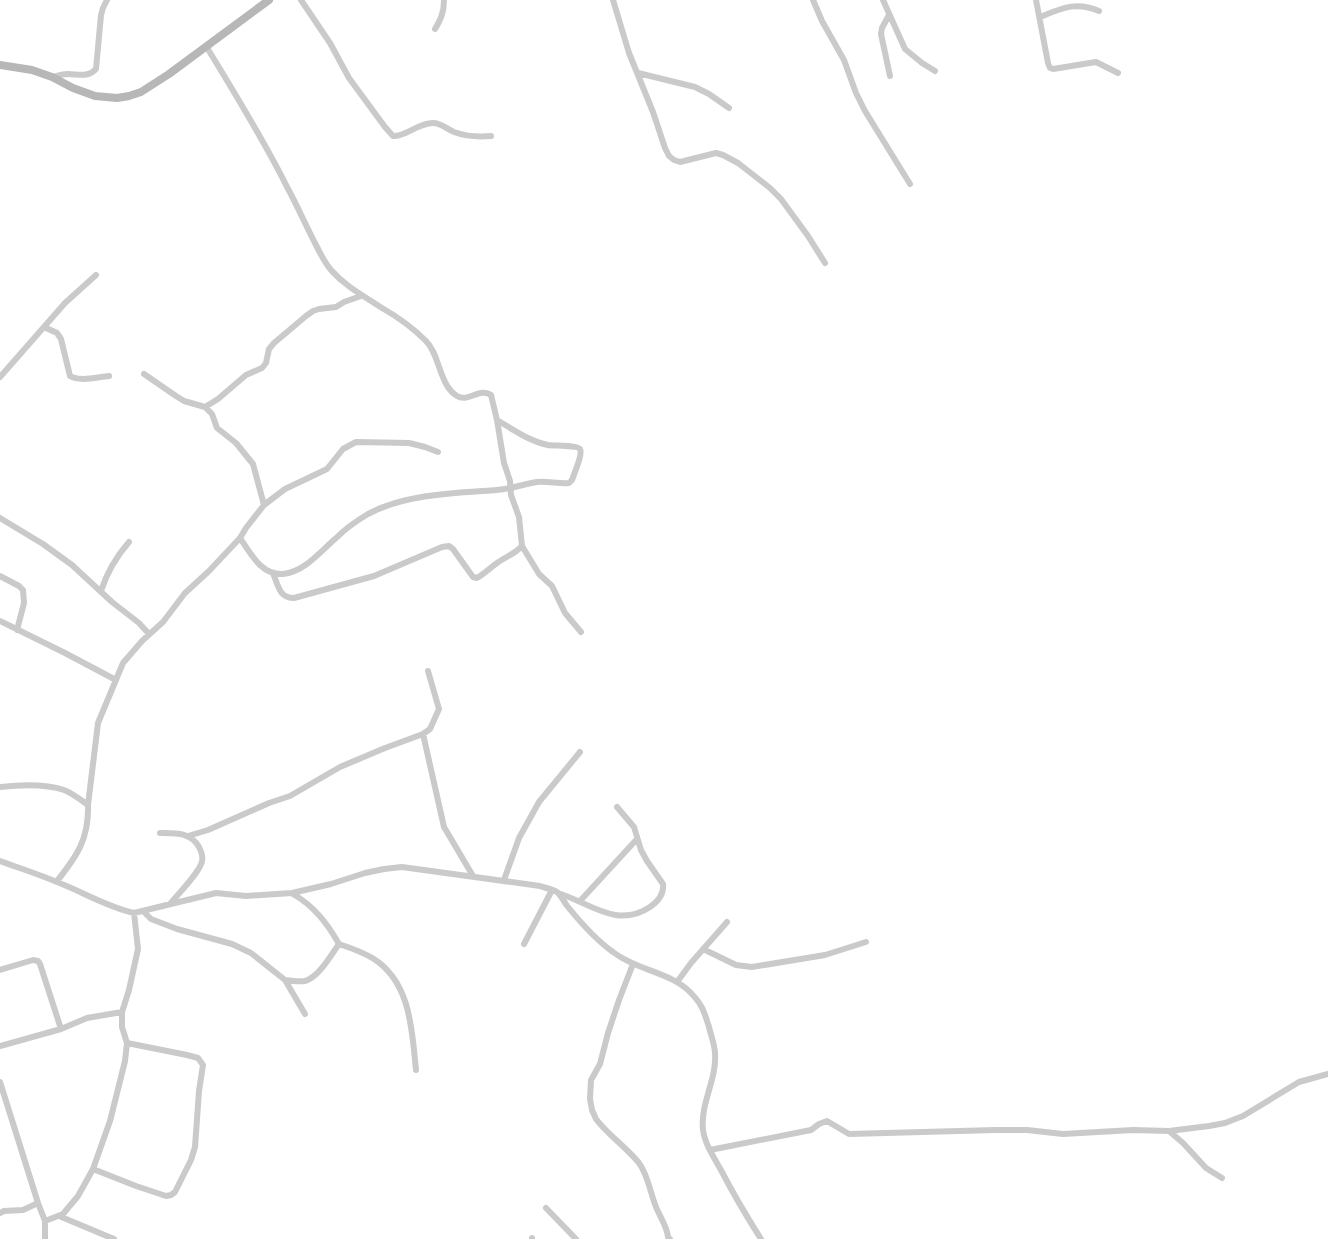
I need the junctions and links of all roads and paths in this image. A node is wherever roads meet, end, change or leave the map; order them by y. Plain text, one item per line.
1 (107, 0) edge
2 (269, 0) edge
3 (301, 0) edge
4 (444, 0) edge
5 (613, 0) edge
6 (813, 0) edge
7 (883, 0) edge
8 (1036, 0) edge
9 (1099, 11) dead end
10 (889, 15) junction
11 (1040, 17) junction
12 (435, 29) dead end
13 (206, 46) junction
14 (0, 65) edge
15 (935, 71) dead end
16 (1118, 72) dead end
17 (638, 74) junction
18 (890, 76) dead end
19 (52, 77) junction
20 (729, 108) dead end
21 (491, 136) dead end
22 (910, 184) dead end
23 (825, 263) dead end
24 (96, 275) dead end
25 (361, 296) junction
26 (44, 327) junction
27 (144, 374) dead end
28 (109, 376) dead end
29 (0, 377) edge
30 (206, 407) junction
31 (497, 420) junction
32 (438, 452) dead end
33 (509, 488) junction
34 (264, 505) junction
35 (0, 518) edge
36 (240, 538) junction
37 (129, 542) dead end
38 (522, 546) junction
39 (273, 573) junction
40 (0, 576) edge
41 (101, 591) junction
42 (0, 621) edge
43 (17, 630) junction
44 (580, 632) dead end
45 (149, 634) junction
46 (428, 670) dead end
47 (116, 680) junction
48 (423, 734) junction
49 (580, 752) dead end
50 (0, 787) edge
51 (88, 805) junction
52 (617, 807) dead end
53 (160, 833) dead end
54 (188, 836) junction
55 (637, 839) junction
56 (0, 861) edge
57 (473, 876) junction
58 (504, 880) junction
59 (57, 881) junction
60 (555, 892) junction
61 (292, 893) junction
62 (580, 901) junction
63 (169, 904) junction
64 (143, 911) junction
65 (134, 913) junction
66 (727, 922) dead end
67 (866, 942) dead end
68 (339, 944) junction
69 (524, 944) dead end
70 (703, 949) junction
71 (633, 964) junction
72 (0, 970) edge
73 (285, 980) junction
74 (677, 982) junction
75 (122, 1012) junction
76 (305, 1014) dead end
77 (61, 1029) junction
78 (126, 1043) junction
79 (0, 1046) edge
80 (416, 1070) dead end
81 (1328, 1074) edge
82 (0, 1082) edge
83 (1169, 1131) junction
84 (710, 1150) junction
85 (93, 1169) junction
86 (1222, 1178) dead end
87 (38, 1203) junction
88 (546, 1208) dead end
89 (0, 1213) edge
90 (59, 1216) junction
91 (45, 1221) junction
92 (668, 1238) edge
93 (45, 1239) edge
94 (114, 1239) edge
95 (576, 1239) edge
96 (761, 1239) edge

1 - 19 street
2 - 13 main road
3 - 21 street
4 - 12 street
5 - 17 street
6 - 22 street
7 - 10 street
8 - 11 street
9 - 11 street
10 - 15 street
10 - 18 street
11 - 16 street
13 - 19 main road
13 - 25 street
14 - 19 main road
17 - 20 street
17 - 23 street
24 - 26 street
25 - 30 street
25 - 31 street
26 - 28 street
26 - 29 street
27 - 30 street
30 - 34 street
31 - 33 street
31 - 33 street
32 - 34 street
33 - 38 street
33 - 39 street
34 - 36 street
35 - 41 street
36 - 39 street
36 - 45 street
37 - 41 street
38 - 39 street
38 - 44 street
40 - 43 street
41 - 45 street
42 - 43 street
43 - 47 street
45 - 47 street
46 - 48 street
47 - 51 street
48 - 54 street
48 - 57 street
49 - 58 street
50 - 51 street
51 - 59 street
52 - 55 street
53 - 54 street
54 - 63 street
55 - 62 street
55 - 62 street
56 - 59 street
57 - 58 street
57 - 61 street
58 - 60 street
59 - 65 street
60 - 62 street
60 - 69 street
60 - 71 street
61 - 63 street
61 - 68 street
63 - 64 street
64 - 65 street
64 - 73 street
65 - 75 street
66 - 70 street
67 - 70 street
68 - 73 street
68 - 80 street
70 - 74 street
71 - 74 street
71 - 92 street
72 - 77 street
73 - 76 street
74 - 84 street
75 - 77 street
75 - 78 street
77 - 79 street
78 - 85 street
78 - 85 street
81 - 83 street
82 - 87 street
83 - 84 street
83 - 86 street
84 - 96 street
85 - 90 street
87 - 89 street
87 - 91 street
88 - 95 street
90 - 91 street
90 - 94 street
91 - 93 street

